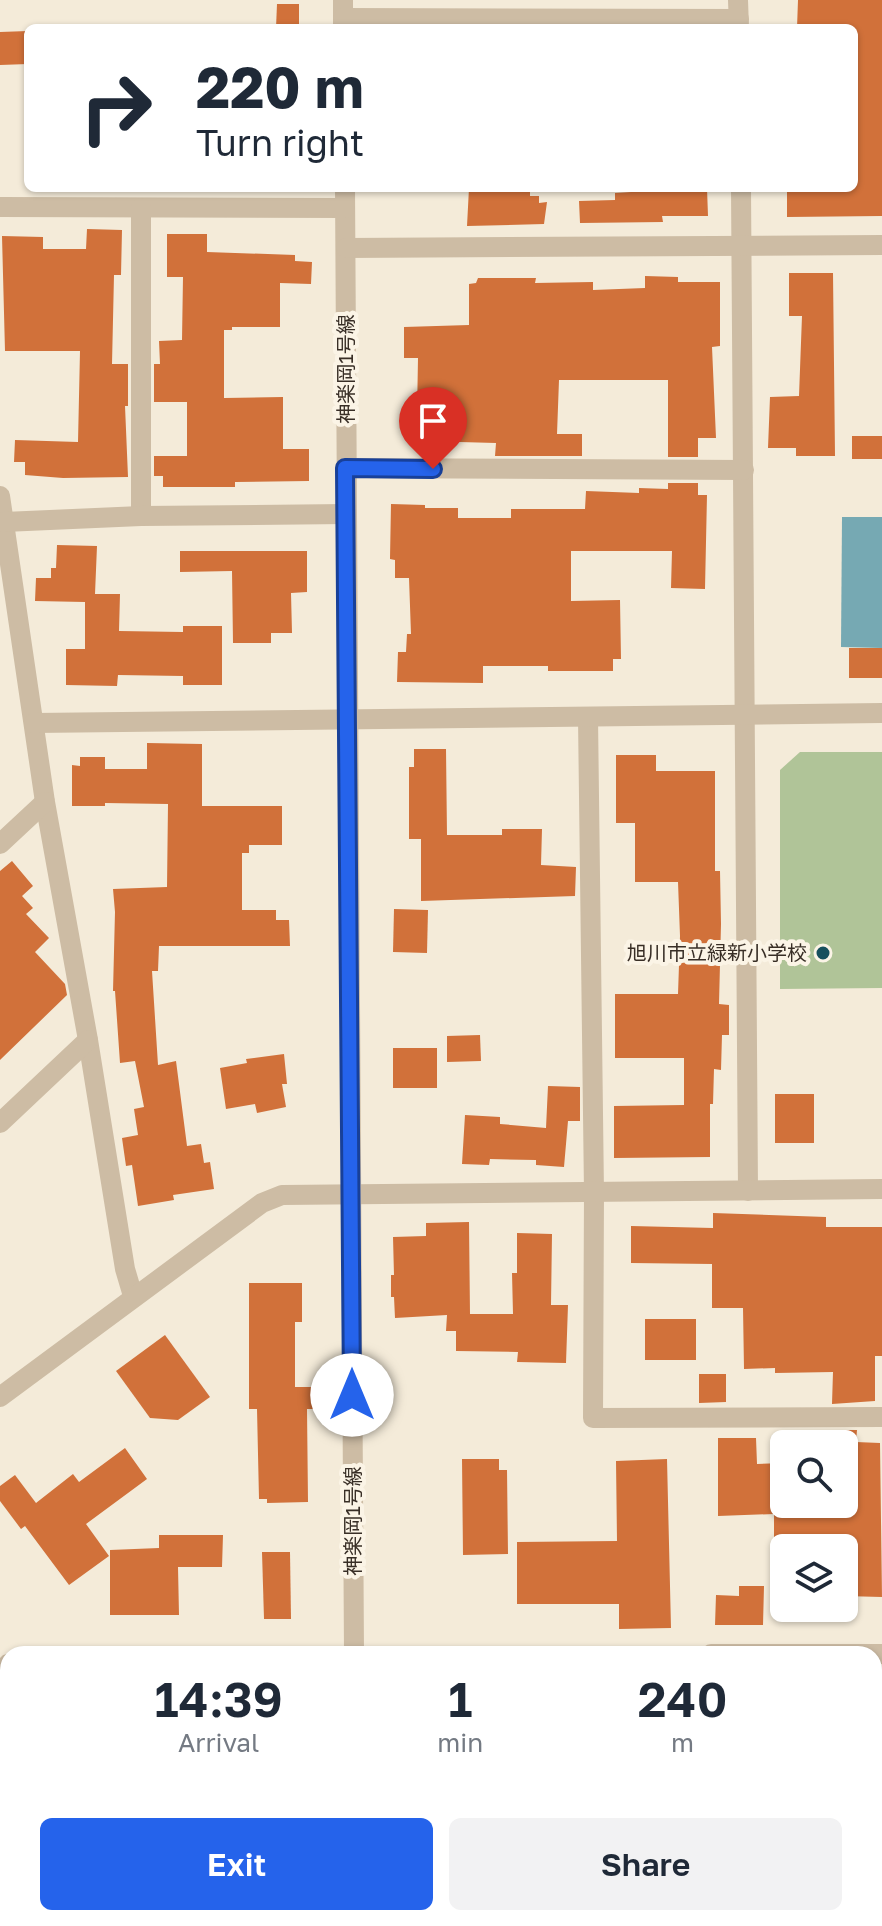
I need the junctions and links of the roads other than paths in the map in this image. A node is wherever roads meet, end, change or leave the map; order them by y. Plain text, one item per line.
1 (343, 15) edge
2 (739, 16) edge
3 (741, 192) edge
4 (345, 198) edge
5 (0, 207) edge
6 (141, 208) junction
7 (741, 245) junction
8 (882, 245) edge
9 (346, 248) junction
10 (345, 468) junction
11 (744, 470) junction
12 (0, 496) edge
13 (346, 514) junction
14 (141, 516) junction
15 (4, 522) junction
16 (5, 566) edge
17 (882, 713) edge
18 (745, 714) junction
19 (588, 717) junction
20 (348, 718) junction
21 (34, 723) junction
22 (45, 802) junction
23 (0, 844) edge
24 (88, 1040) junction
25 (0, 1123) edge
26 (882, 1189) edge
27 (748, 1191) junction
28 (351, 1193) junction
29 (594, 1193) junction
30 (133, 1296) junction
31 (0, 1397) edge
32 (882, 1417) edge
33 (354, 1646) edge

1 - 2 street
3 - 7 street
4 - 6 street
4 - 9 street, 神楽岡1号線
5 - 6 street
6 - 14 street
7 - 8 street
7 - 9 street
7 - 11 street
9 - 10 street, 神楽岡1号線
10 - 11 street
10 - 13 street, 神楽岡1号線
11 - 18 street
12 - 15 street
13 - 14 street
13 - 20 street, 神楽岡1号線
14 - 15 street
15 - 16 street
16 - 21 street
17 - 18 street
18 - 19 street
18 - 27 street
19 - 20 street
19 - 29 street
20 - 21 street
20 - 28 street, 神楽岡1号線
21 - 22 street
22 - 23 street
22 - 24 street
24 - 25 street
24 - 30 street
26 - 27 street
27 - 29 street
28 - 29 street
28 - 30 street
28 - 33 street, 神楽岡1号線
29 - 32 street
30 - 31 street

